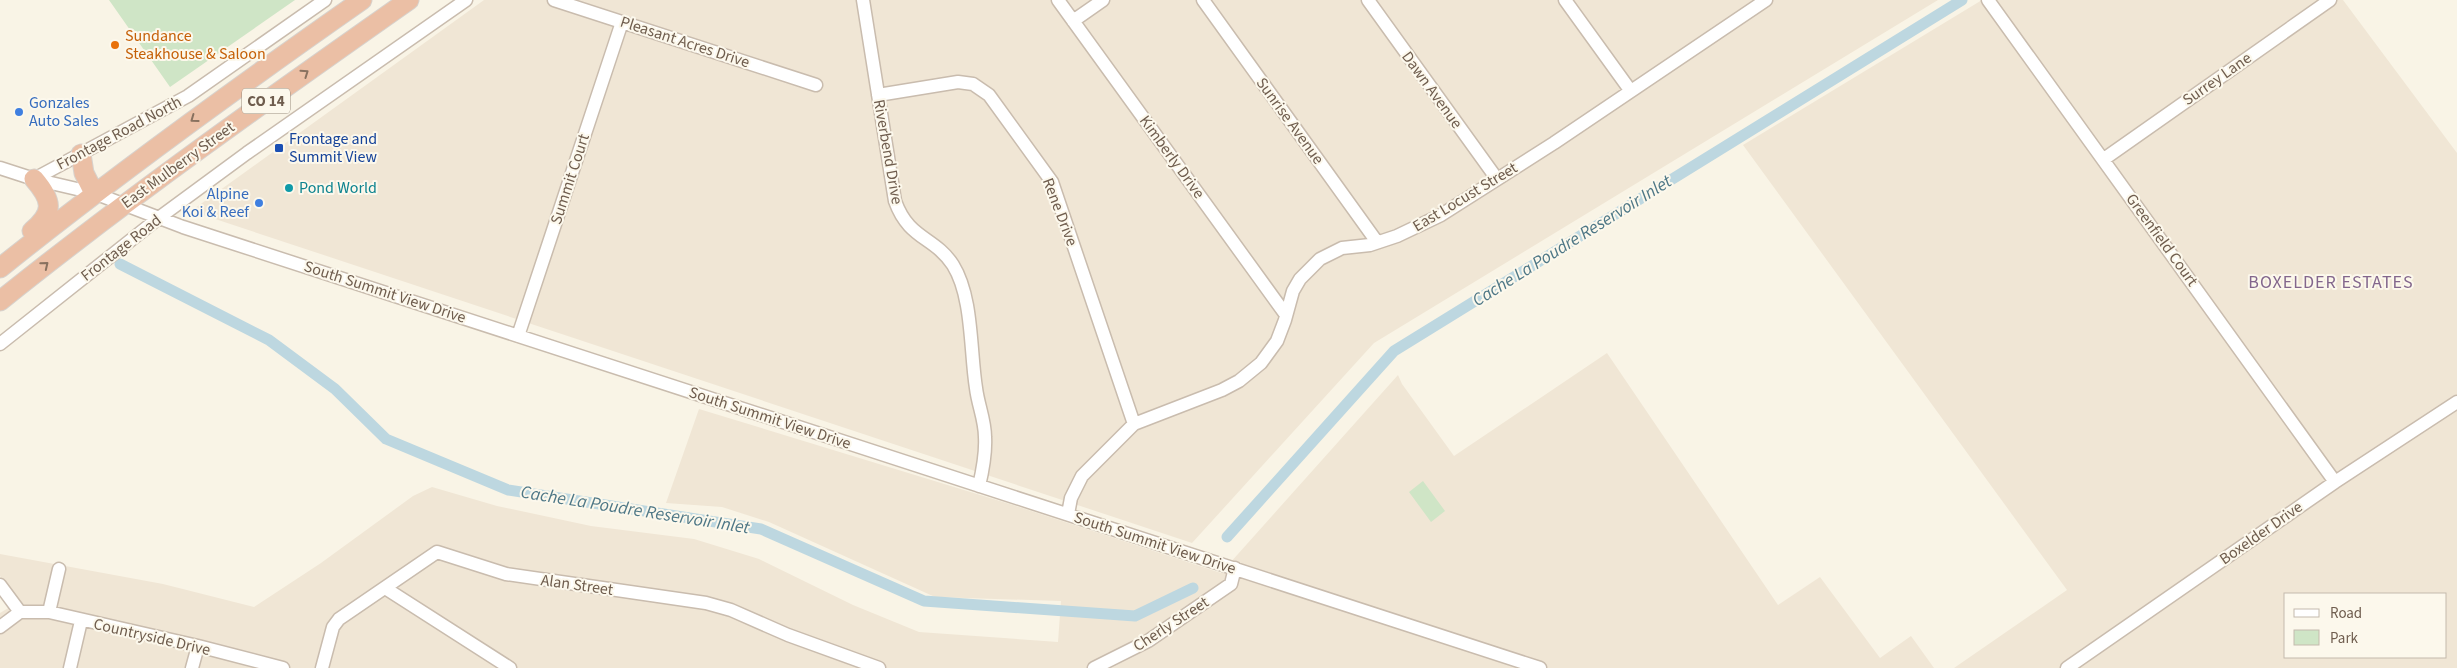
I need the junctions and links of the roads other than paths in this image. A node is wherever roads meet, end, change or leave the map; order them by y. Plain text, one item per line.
1 (325, 0) edge
2 (362, 0) edge
3 (409, 0) edge
4 (466, 0) edge
5 (554, 0) edge
6 (862, 0) edge
7 (1058, 0) edge
8 (1103, 0) edge
9 (1203, 0) edge
10 (1368, 0) edge
11 (1565, 0) edge
12 (1988, 0) edge
13 (2330, 0) edge
14 (1760, 2) edge
15 (1073, 21) junction
16 (622, 22) junction
17 (816, 85) dead end
18 (1630, 90) junction
19 (878, 95) junction
20 (81, 154) junction
21 (2104, 158) junction
22 (0, 168) edge
23 (34, 178) junction
24 (1496, 179) junction
25 (94, 193) junction
26 (124, 205) junction
27 (160, 217) junction
28 (1377, 242) junction
29 (0, 262) edge
30 (0, 268) edge
31 (0, 301) edge
32 (1286, 315) junction
33 (518, 336) junction
34 (0, 344) edge
35 (2457, 402) edge
36 (1134, 424) junction
37 (2335, 482) junction
38 (979, 486) junction
39 (1068, 514) junction
40 (1235, 568) junction
41 (59, 569) dead end
42 (0, 585) edge
43 (384, 588) junction
44 (20, 612) junction
45 (49, 612) junction
46 (2, 619) edge
47 (81, 621) junction
48 (198, 646) junction
49 (70, 668) edge
50 (192, 668) edge
51 (283, 668) edge
52 (322, 668) edge
53 (510, 668) edge
54 (879, 668) edge
55 (1094, 668) edge
56 (1540, 668) edge
57 (2067, 668) edge

1 - 20 street, Frontage Road North
2 -> 25 highway, East Mulberry Street / CO 14
26 -> 3 highway, East Mulberry Street / CO 14
4 - 27 street, Frontage Road
5 - 16 street, Pleasant Acres Drive
6 - 19 street, Riverbend Drive
7 - 15 street, Kimberly Drive
8 - 15 street
9 - 28 street, Sunrise Avenue
10 - 24 street, Dawn Avenue
11 - 18 street
12 - 21 street, Greenfield Court
13 - 21 street, Surrey Lane
14 - 18 street, East Locust Street
15 - 32 street, Kimberly Drive
16 - 17 street, Pleasant Acres Drive
16 - 33 street, Summit Court
18 - 24 street, East Locust Street
19 - 36 street, Rene Drive
19 - 38 street, Riverbend Drive
20 - 23 street, Frontage Road North
20 - 25 highway
21 - 37 street, Greenfield Court
22 - 23 street, South Summit View Drive
23 - 25 street, South Summit View Drive
23 - 29 highway
24 - 28 street, East Locust Street
25 - 26 street, South Summit View Drive
25 - 30 highway, East Mulberry Street / CO 14
26 - 27 street, South Summit View Drive
31 -> 26 highway, East Mulberry Street / CO 14
27 - 33 street, South Summit View Drive
27 - 34 street, Frontage Road
28 - 32 street, East Locust Street
32 - 36 street, East Locust Street
33 - 38 street, South Summit View Drive
35 - 37 street, Boxelder Drive
36 - 39 street, East Locust Street
37 - 57 street, Boxelder Drive
38 - 39 street, South Summit View Drive
39 - 40 street, South Summit View Drive
40 - 55 street, Cherly Street
40 - 56 street, South Summit View Drive
41 - 45 street
42 - 44 street
43 - 52 street, Alan Street
43 - 53 street
43 - 54 street, Alan Street
44 - 45 street, Countryside Drive
44 - 46 street
45 - 47 street, Countryside Drive
47 - 48 street, Countryside Drive
47 - 49 street
48 - 50 street
48 - 51 street, Countryside Drive

